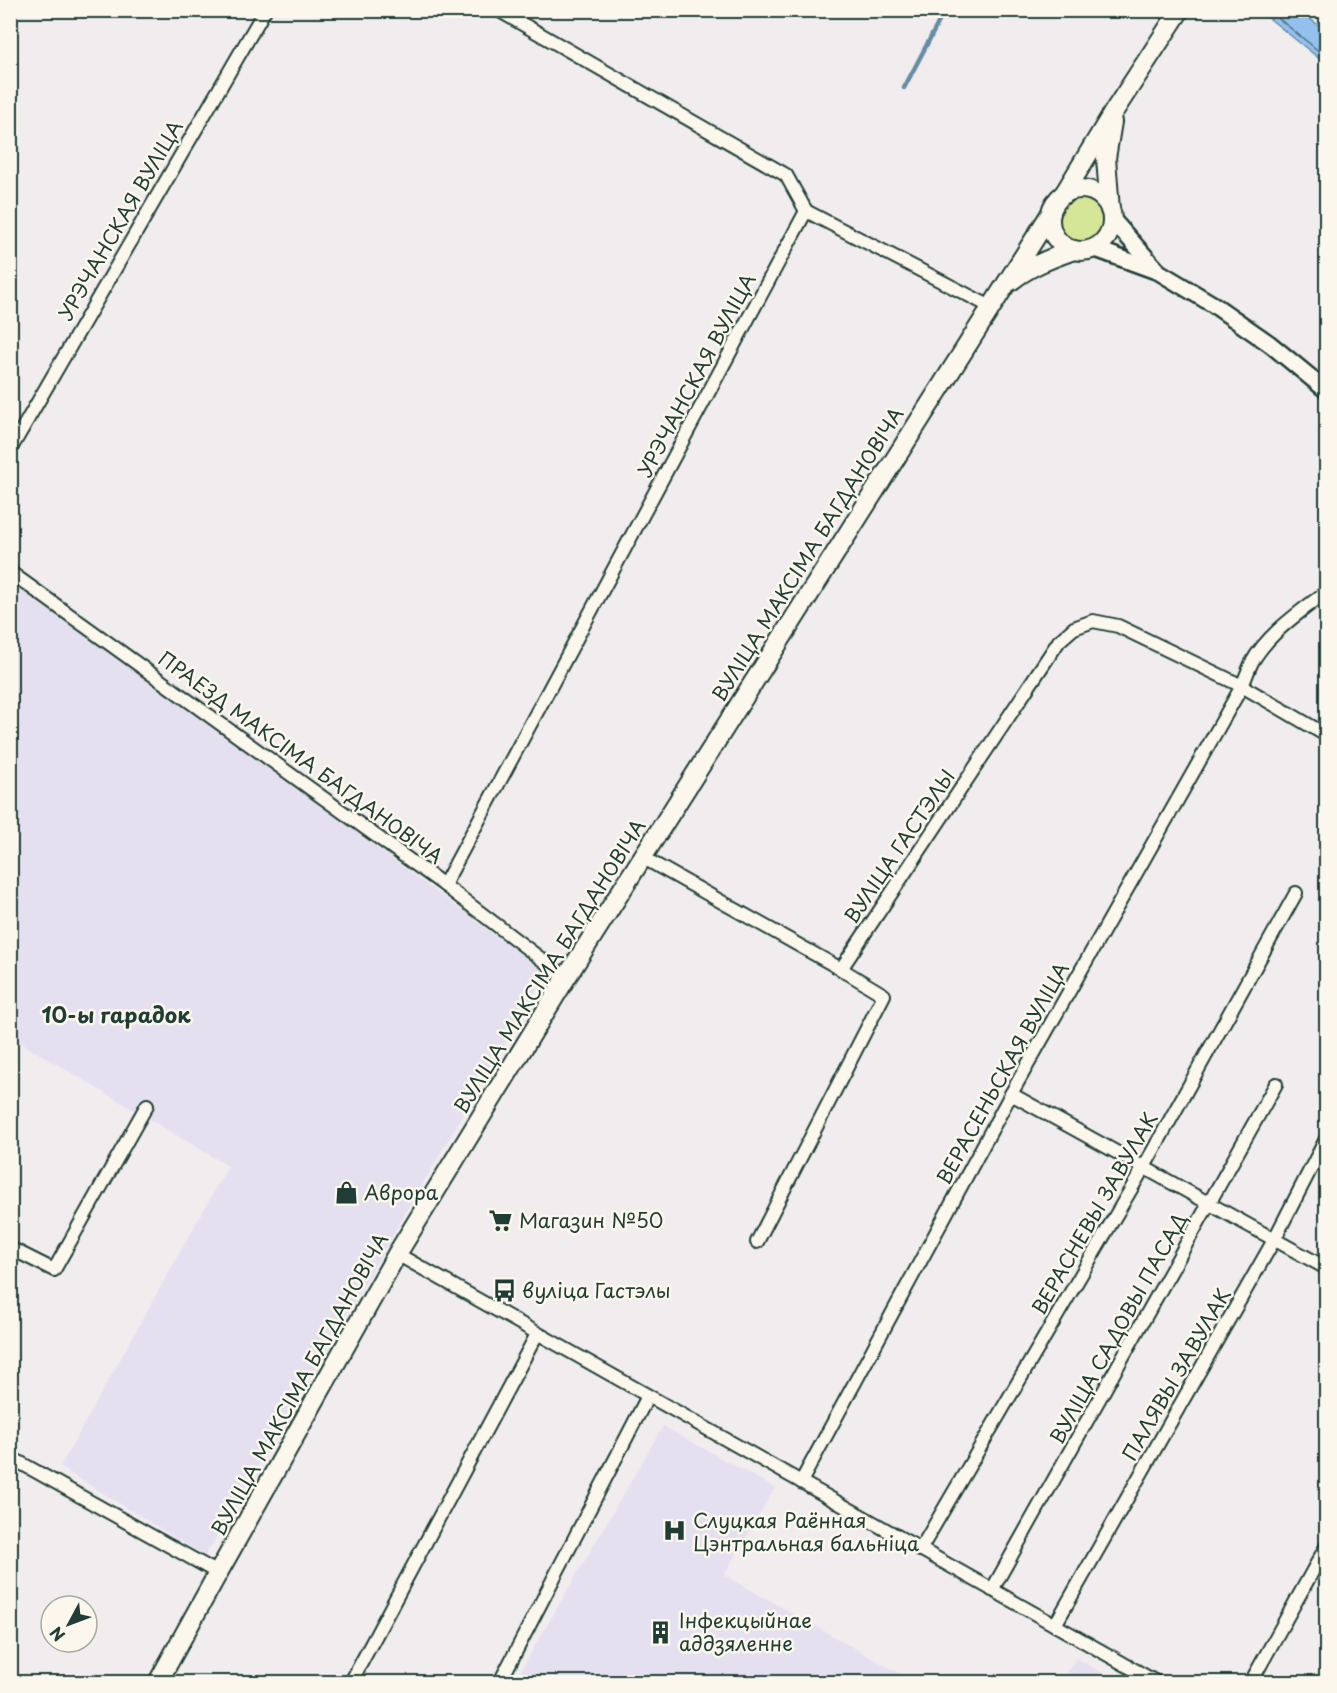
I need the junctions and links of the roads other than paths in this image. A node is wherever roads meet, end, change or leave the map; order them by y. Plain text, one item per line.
1 (265, 10) edge
2 (498, 10) edge
3 (1180, 10) edge
4 (1114, 111) junction
5 (1064, 194) junction
6 (806, 211) junction
7 (1050, 213) junction
8 (1111, 215) junction
9 (1094, 248) junction
10 (1074, 250) junction
11 (1159, 272) junction
12 (1003, 288) junction
13 (991, 308) junction
14 (1326, 390) edge
15 (10, 450) edge
16 (10, 572) edge
17 (1326, 592) edge
18 (1242, 686) junction
19 (1326, 735) edge
20 (642, 857) junction
21 (444, 885) junction
22 (1296, 893) dead end
23 (841, 969) junction
24 (566, 978) junction
25 (1276, 1084) dead end
26 (1011, 1094) junction
27 (147, 1105) dead end
28 (1326, 1139) edge
29 (1144, 1167) junction
30 (1211, 1203) junction
31 (1274, 1240) junction
32 (757, 1242) dead end
33 (10, 1248) edge
34 (397, 1254) junction
35 (1326, 1268) edge
36 (537, 1334) junction
37 (648, 1396) junction
38 (10, 1457) edge
39 (801, 1482) junction
40 (1326, 1547) edge
41 (920, 1550) junction
42 (218, 1573) junction
43 (992, 1590) junction
44 (1055, 1625) junction
45 (158, 1683) edge
46 (351, 1683) edge
47 (500, 1683) edge
48 (1156, 1683) edge
49 (1251, 1683) edge

1 - 15 street, УРЭЧАНСКАЯ ВУЛІЦА
2 - 6 street
3 - 4 main road
4 - 5 main road
4 - 8 main road
5 - 7 main road
5 - 8 main road
6 - 13 street
6 - 21 street, УРЭЧАНСКАЯ ВУЛІЦА
7 - 10 main road
7 - 12 main road, ВУЛІЦА МАКСІМА БАГДАНОВІЧА
8 - 9 main road
8 - 11 street
9 - 10 main road
9 - 11 street
10 - 12 main road, ВУЛІЦА МАКСІМА БАГДАНОВІЧА
11 - 14 street
12 - 13 main road, ВУЛІЦА МАКСІМА БАГДАНОВІЧА
13 - 20 main road, ВУЛІЦА МАКСІМА БАГДАНОВІЧА
16 - 21 street, ПРАЕЗД МАКСІМА БАГДАНОВІЧА
17 - 18 street, ВЕРАСЕНЬСКАЯ ВУЛІЦА
18 - 19 street, ВУЛІЦА ГАСТЭЛЫ
18 - 23 street, ВУЛІЦА ГАСТЭЛЫ
18 - 26 street, ВЕРАСЕНЬСКАЯ ВУЛІЦА
20 - 23 street
20 - 24 main road, ВУЛІЦА МАКСІМА БАГДАНОВІЧА
21 - 24 street, ПРАЕЗД МАКСІМА БАГДАНОВІЧА
22 - 29 street, ВЕРАСНЕВЫ ЗАВУЛАК
23 - 32 street
24 - 34 main road, ВУЛІЦА МАКСІМА БАГДАНОВІЧА
25 - 30 street, ВУЛІЦА САДОВЫ ПАСАД
26 - 29 street
26 - 39 street, ВЕРАСЕНЬСКАЯ ВУЛІЦА
27 - 33 street
28 - 31 street, ПАЛЯВЫ ЗАВУЛАК
29 - 30 street
29 - 41 street, ВЕРАСНЕВЫ ЗАВУЛАК
30 - 31 street
30 - 43 street, ВУЛІЦА САДОВЫ ПАСАД
31 - 35 street
31 - 44 street, ПАЛЯВЫ ЗАВУЛАК
34 - 36 street
34 - 42 main road, ВУЛІЦА МАКСІМА БАГДАНОВІЧА
36 - 37 street
36 - 46 street
37 - 39 street
37 - 47 street
38 - 42 street
39 - 41 street
40 - 49 street
41 - 43 street
42 - 45 main road, ВУЛІЦА МАКСІМА БАГДАНОВІЧА
43 - 44 street
44 - 48 street

